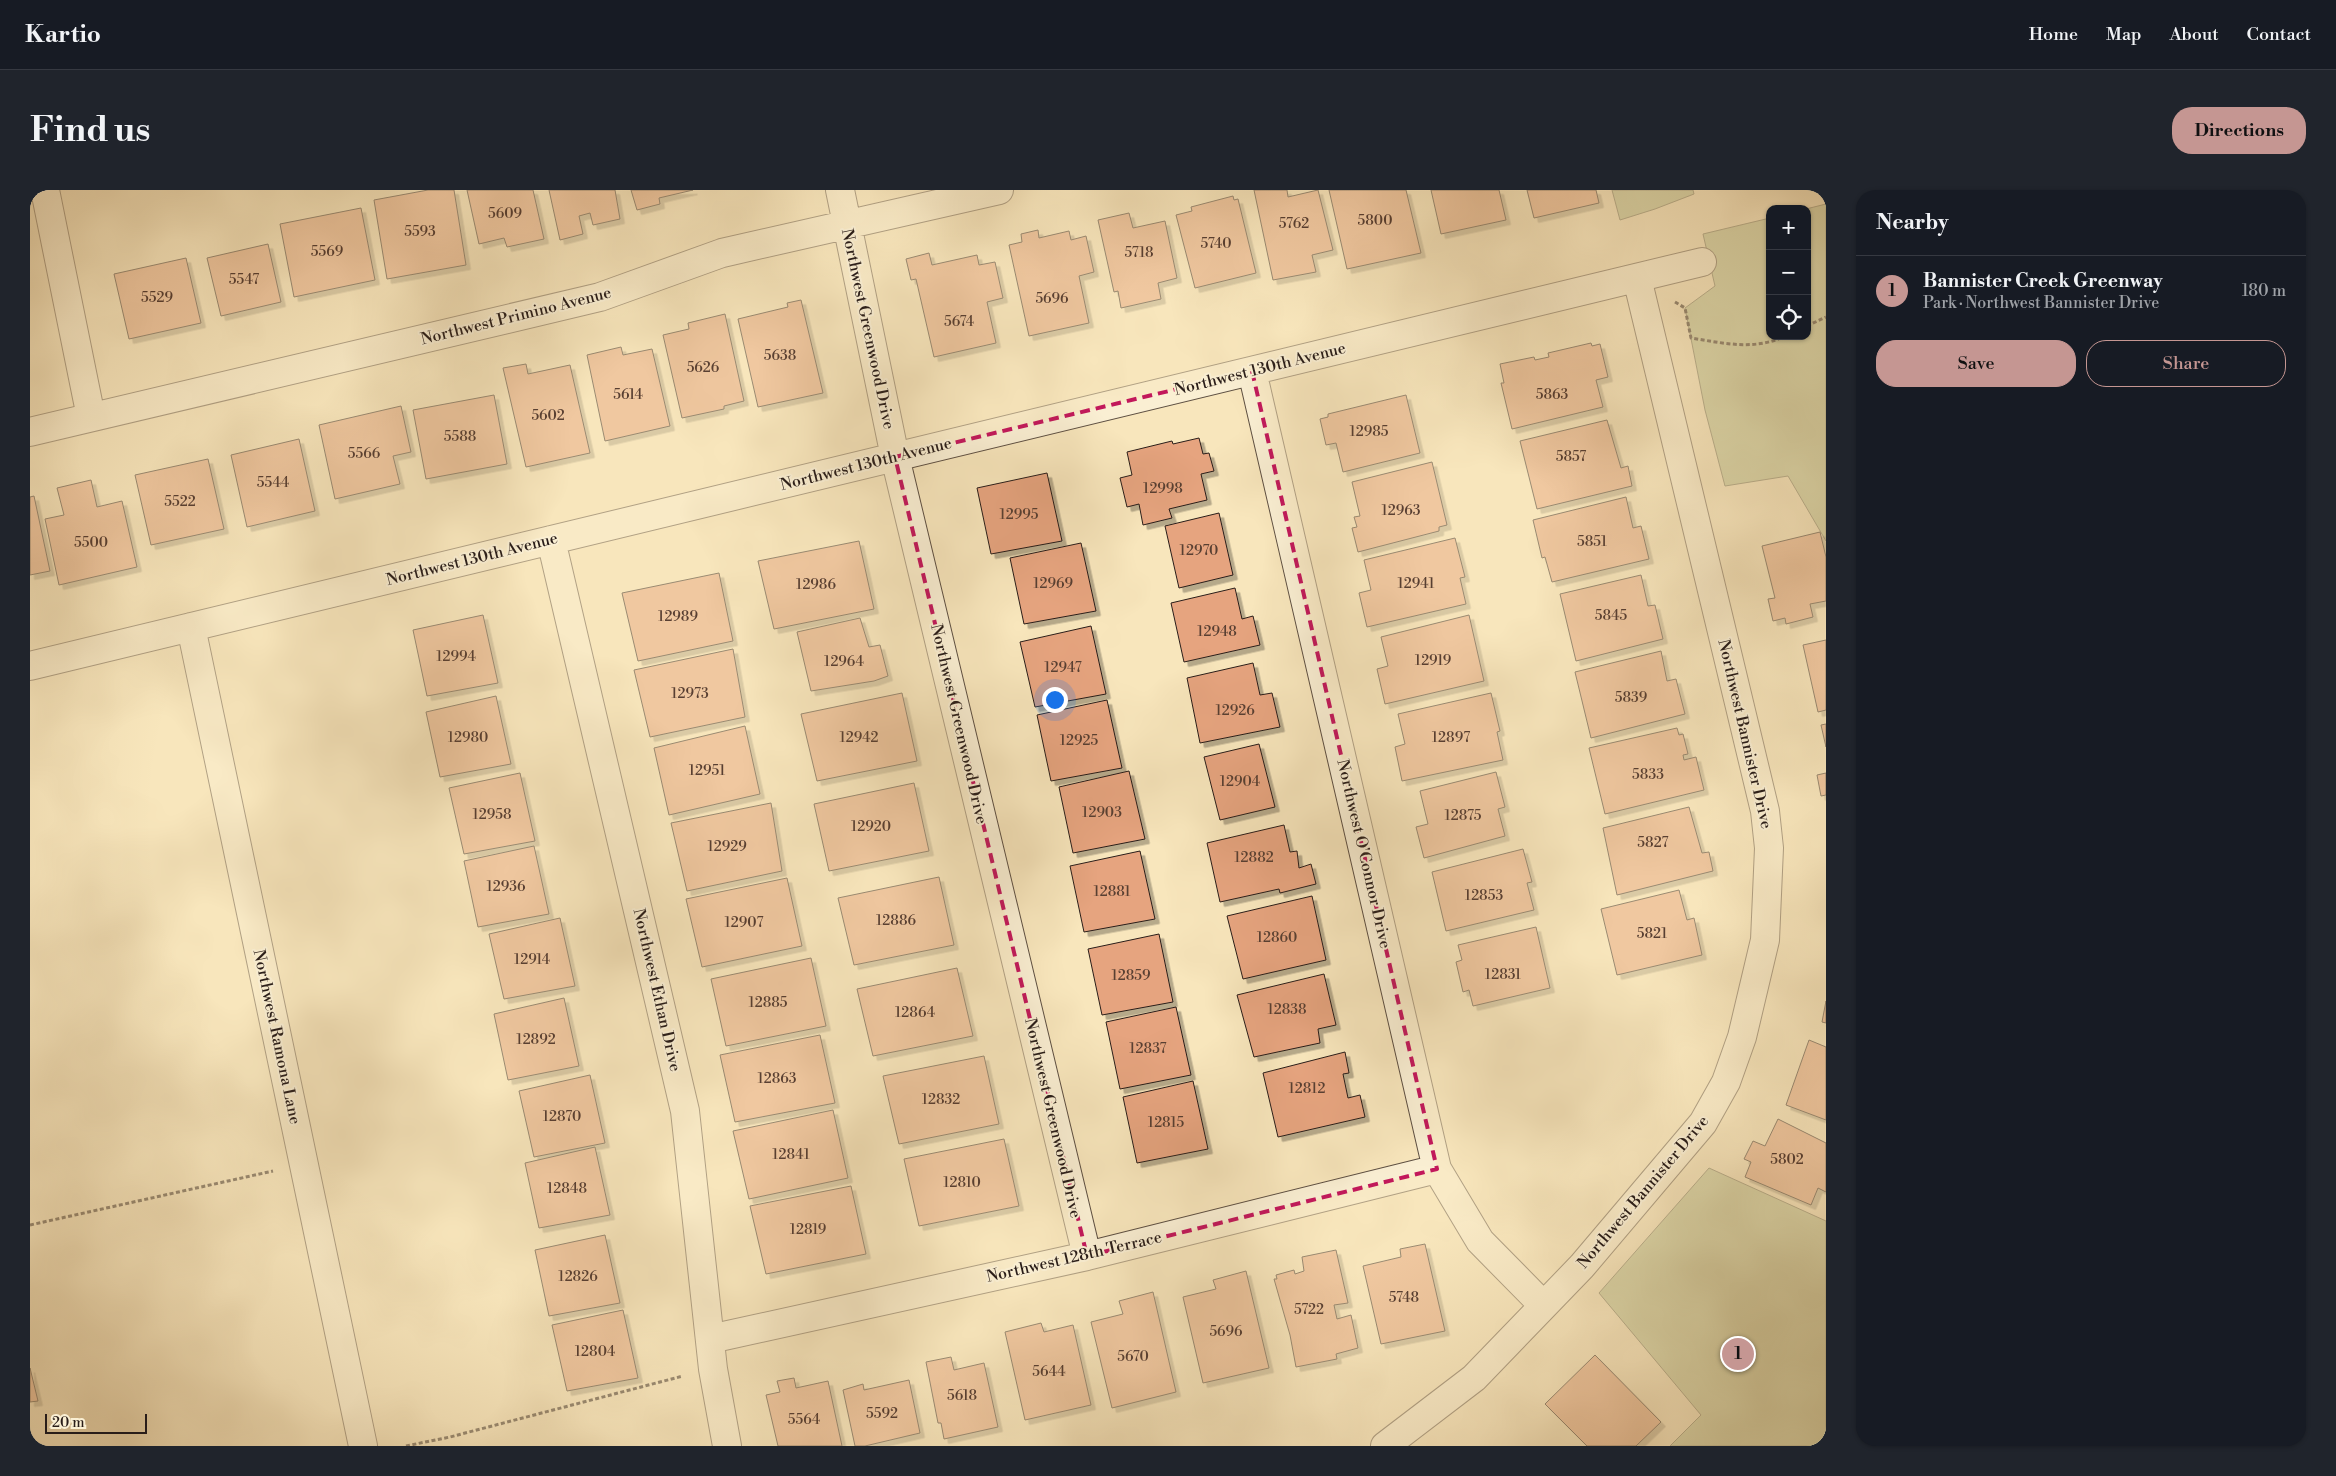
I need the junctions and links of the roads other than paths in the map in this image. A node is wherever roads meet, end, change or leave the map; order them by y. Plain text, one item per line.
1 (45, 190) edge
2 (840, 190) edge
3 (999, 190) edge
4 (846, 224) junction
5 (1702, 262) dead end
6 (1637, 278) junction
7 (1252, 371) junction
8 (91, 417) junction
9 (30, 432) edge
10 (895, 457) junction
11 (551, 540) junction
12 (190, 627) junction
13 (30, 666) edge
14 (1437, 1169) junction
15 (1087, 1256) junction
16 (1543, 1305) junction
17 (710, 1339) junction
18 (363, 1446) edge
19 (727, 1446) edge
20 (1385, 1446) edge

1 - 8 street
2 - 4 street, Northwest Greenwood Drive
3 - 4 street, Northwest Primino Avenue
4 - 8 street, Northwest Primino Avenue
4 - 10 street, Northwest Greenwood Drive
5 - 6 street, Northwest 130th Avenue
6 - 7 street, Northwest 130th Avenue
6 - 16 street, Northwest Bannister Drive
7 - 10 street, Northwest 130th Avenue
7 - 14 street, Northwest O'Connor Drive
8 - 9 street, Northwest Primino Avenue
10 - 11 street, Northwest 130th Avenue
10 - 15 street, Northwest Greenwood Drive
11 - 12 street, Northwest 130th Avenue
11 - 17 street, Northwest Ethan Drive
12 - 13 street, Northwest 130th Avenue
12 - 18 street, Northwest Ramona Lane
14 - 15 street, Northwest 128th Terrace
14 - 16 street, Northwest O'Connor Drive
15 - 17 street, Northwest 128th Terrace
16 - 20 street, Northwest Bannister Drive
17 - 19 street, Northwest Ethan Drive

